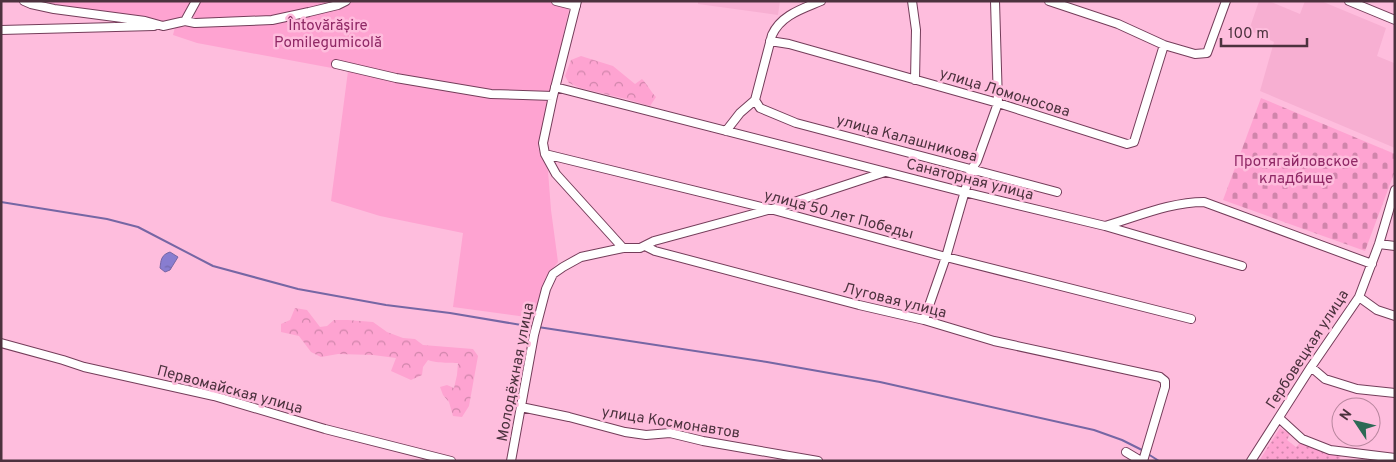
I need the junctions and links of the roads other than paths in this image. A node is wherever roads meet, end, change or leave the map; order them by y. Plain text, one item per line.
1 (24, 1) edge
2 (196, 1) edge
3 (346, 1) edge
4 (556, 1) edge
5 (821, 1) edge
6 (912, 1) edge
7 (995, 1) edge
8 (1049, 1) edge
9 (1226, 1) edge
10 (1349, 1) edge
11 (576, 4) edge
12 (1395, 20) edge
13 (185, 22) junction
14 (163, 26) junction
15 (1, 30) edge
16 (771, 38) junction
17 (1164, 44) junction
18 (336, 64) dead end
19 (915, 80) junction
20 (555, 87) junction
21 (553, 96) junction
22 (755, 100) junction
23 (998, 103) junction
24 (726, 131) junction
25 (545, 154) junction
26 (971, 170) junction
27 (885, 172) junction
28 (1395, 190) edge
29 (964, 192) junction
30 (1057, 192) dead end
31 (770, 210) junction
32 (1106, 226) junction
33 (1379, 244) junction
34 (645, 246) junction
35 (1395, 246) edge
36 (623, 248) junction
37 (946, 257) junction
38 (1372, 264) junction
39 (1242, 266) dead end
40 (1359, 297) junction
41 (1395, 316) edge
42 (1191, 319) dead end
43 (924, 320) junction
44 (1, 343) edge
45 (1312, 367) junction
46 (1395, 393) edge
47 (521, 407) junction
48 (1279, 418) junction
49 (1126, 452) dead end
50 (1144, 456) edge
51 (1395, 458) edge
52 (451, 461) edge
53 (511, 461) edge
54 (818, 461) edge
55 (1251, 461) edge

1 - 14 street
2 - 13 street
3 - 13 street
4 - 11 street
5 - 16 street
6 - 19 street
7 - 23 street
8 - 17 street
9 - 17 street
10 - 12 street
11 - 20 street
13 - 14 street
14 - 15 street
16 - 19 street, улица Ломоносова
16 - 22 street
17 - 23 street, улица Ломоносова
18 - 21 street
19 - 23 street, улица Ломоносова
20 - 21 street
20 - 24 street, Санаторная улица
21 - 25 street
22 - 24 street
22 - 26 street, улица Калашникова
23 - 26 street
24 - 27 street, Санаторная улица
25 - 31 street, улица 50 лет Победы
25 - 36 street
26 - 29 street
26 - 30 street, улица Калашникова
27 - 29 street, Санаторная улица
27 - 31 street
28 - 33 street, Гербовецкая улица
29 - 32 street, Санаторная улица
29 - 37 street
31 - 34 street
31 - 37 street, улица 50 лет Победы
32 - 38 street
32 - 39 street, Санаторная улица
33 - 35 street
33 - 38 street, Гербовецкая улица
34 - 36 street
34 - 43 street, Луговая улица
36 - 47 street, Молодёжная улица
37 - 42 street, улица 50 лет Победы
37 - 43 street
38 - 40 street, Гербовецкая улица
40 - 41 street
40 - 45 street, Гербовецкая улица
43 - 50 street, Луговая улица
44 - 52 street, Первомайская улица
45 - 46 street
45 - 48 street, Гербовецкая улица
47 - 53 street, Молодёжная улица
47 - 54 street, улица Космонавтов
48 - 51 street
48 - 55 street, Гербовецкая улица
49 - 50 street

